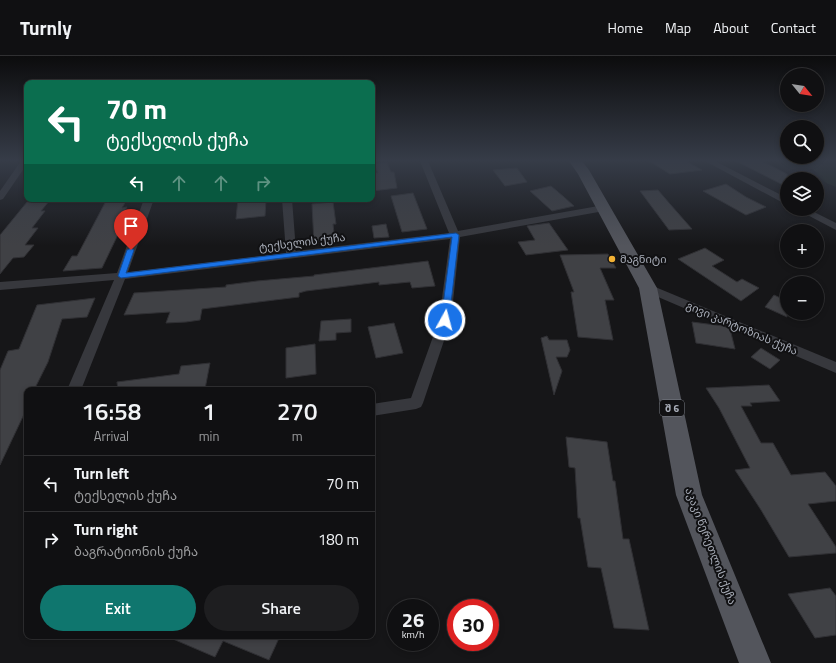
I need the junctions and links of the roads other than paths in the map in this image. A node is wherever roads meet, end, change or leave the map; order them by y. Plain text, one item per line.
1 (436, 189) edge
2 (592, 189) edge
3 (763, 189) edge
4 (780, 198) edge
5 (149, 202) edge
6 (287, 202) edge
7 (604, 208) junction
8 (815, 216) edge
9 (836, 227) edge
10 (456, 235) junction
11 (291, 256) junction
12 (121, 276) junction
13 (0, 286) edge
14 (648, 288) junction
15 (836, 368) edge
16 (75, 387) edge
17 (375, 410) edge
18 (756, 663) edge

1 - 10 street
2 - 7 main road, აკაკი წერეთლის ქუჩა / შ 6
3 - 4 street
5 - 12 street
6 - 11 street
7 - 10 street, ტექსელის ქუჩა
7 - 14 main road, აკაკი წერეთლის ქუჩა / შ 6
8 - 9 street
10 - 11 street, ტექსელის ქუჩა
10 - 17 street
11 - 12 street, ტექსელის ქუჩა
12 - 13 street, ტექსელის ქუჩა
12 - 16 street
14 - 15 street, გივი კარტოზიას ქუჩა
14 - 18 main road, აკაკი წერეთლის ქუჩა / შ 6

